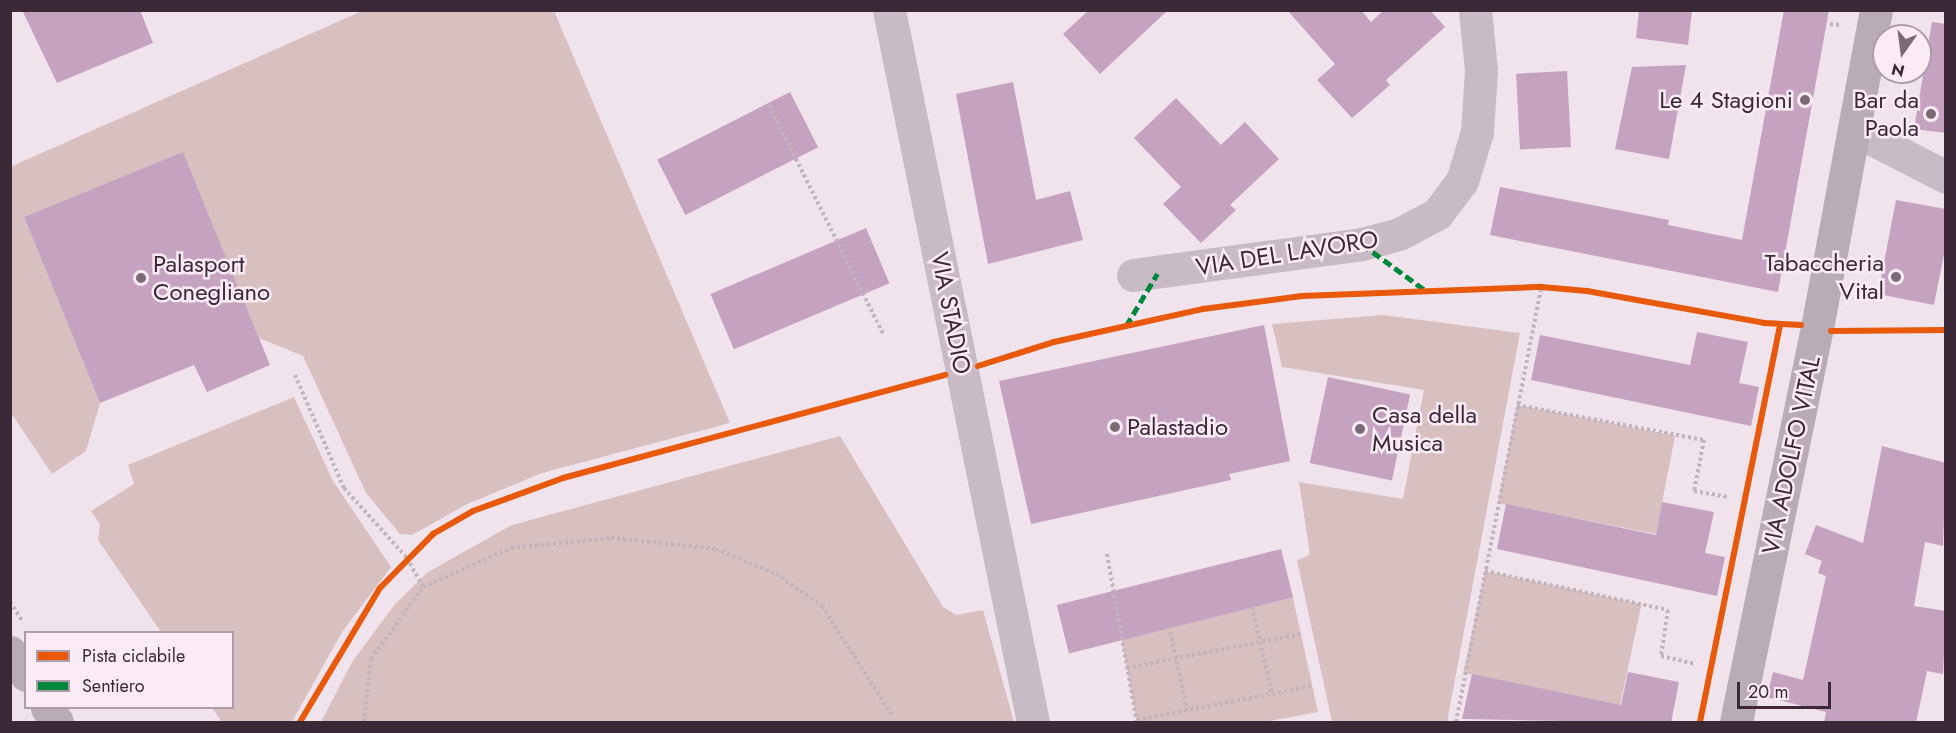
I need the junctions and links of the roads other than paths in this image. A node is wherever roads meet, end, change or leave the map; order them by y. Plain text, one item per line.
1 (889, 10) edge
2 (1475, 10) edge
3 (1876, 10) edge
4 (1855, 130) junction
5 (1946, 177) edge
6 (1133, 275) dead end
7 (19, 640) edge
8 (24, 665) edge
9 (48, 709) edge
10 (57, 723) edge
11 (1033, 723) edge
12 (1736, 723) edge

1 - 11 street, VIA STADIO
2 - 6 street, VIA DEL LAVORO
3 - 4 street, VIA ADOLFO VITAL
4 - 5 street
4 - 12 street, VIA ADOLFO VITAL
7 - 8 street
9 - 10 street

